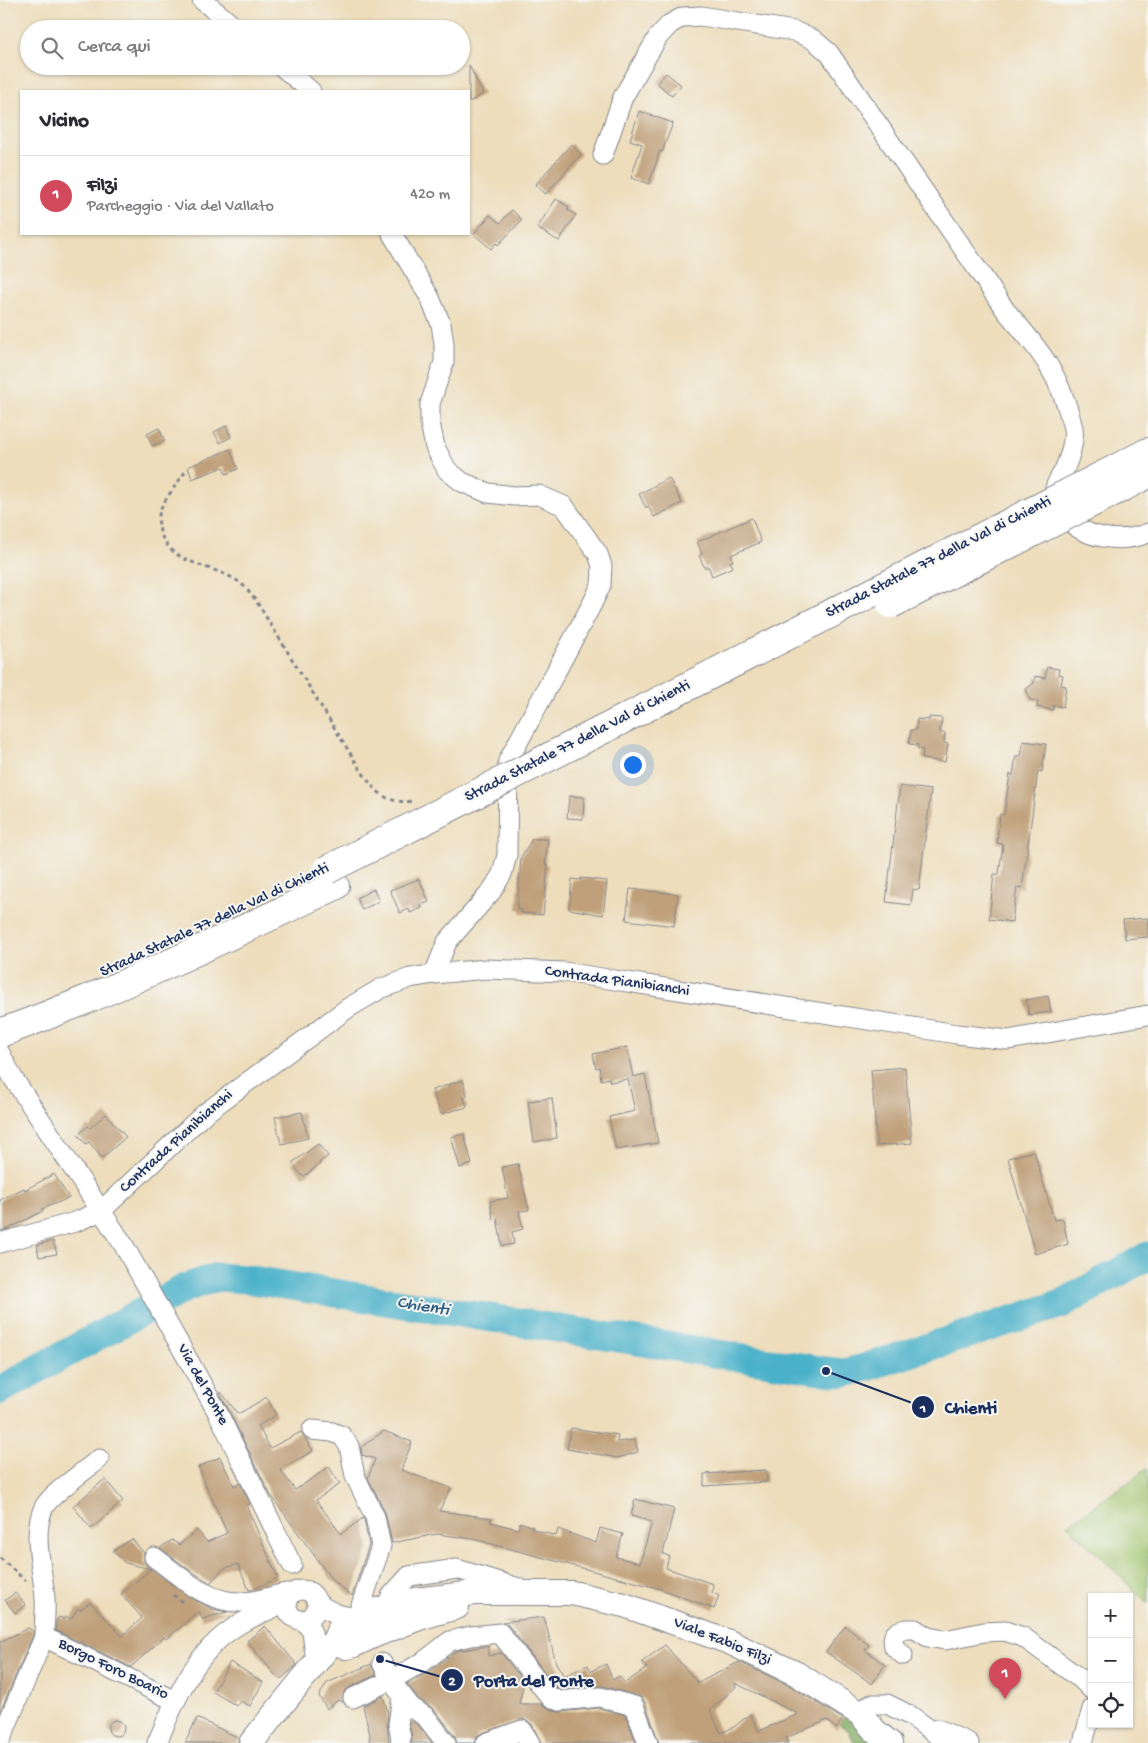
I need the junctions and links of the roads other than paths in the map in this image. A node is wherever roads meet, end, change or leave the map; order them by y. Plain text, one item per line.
1 (202, 0) edge
2 (226, 20) edge
3 (292, 75) edge
4 (310, 90) edge
5 (603, 155) dead end
6 (393, 235) edge
7 (1148, 452) edge
8 (1148, 474) edge
9 (1119, 478) junction
10 (1148, 533) edge
11 (434, 974) junction
12 (0, 1013) edge
13 (1148, 1015) edge
14 (0, 1033) edge
15 (0, 1053) edge
16 (101, 1211) junction
17 (0, 1243) edge
18 (312, 1430) dead end
19 (99, 1459) dead end
20 (154, 1557) dead end
21 (532, 1593) junction
22 (300, 1604) junction
23 (370, 1612) junction
24 (44, 1637) junction
25 (336, 1640) junction
26 (377, 1647) junction
27 (903, 1655) dead end
28 (316, 1662) junction
29 (391, 1680) junction
30 (1088, 1686) edge
31 (402, 1696) junction
32 (353, 1698) dead end
33 (175, 1701) junction
34 (859, 1713) junction
35 (911, 1716) junction
36 (1088, 1726) edge
37 (0, 1741) edge
38 (157, 1743) edge
39 (251, 1743) edge
40 (400, 1743) edge
41 (446, 1743) edge
42 (486, 1743) edge
43 (530, 1743) edge
44 (648, 1743) edge
45 (890, 1743) edge
46 (948, 1743) edge
47 (968, 1743) edge
48 (1084, 1743) edge

1 - 2 street
3 - 4 street
5 - 10 street
6 - 11 street
7 - 9 highway, Strada Statale 77 della Val di Chienti
8 - 9 highway, Strada Statale 77 della Val di Chienti
9 - 12 highway, Strada Statale 77 della Val di Chienti, bridge
9 - 14 highway, Strada Statale 77 della Val di Chienti, bridge
11 - 13 street, Contrada Pianibianchi
11 - 16 street, Contrada Pianibianchi
15 - 16 street, Via del Ponte
16 - 17 street
16 - 22 street, Via del Ponte
18 - 23 street
19 - 24 street
20 - 22 street
21 - 23 main road, Viale Fabio Filzi
21 - 26 main road, Viale Fabio Filzi
21 - 34 main road, Viale Fabio Filzi
22 - 23 street
22 - 25 street, Via del Ponte
22 - 28 street, Via del Ponte
22 - 33 street
23 - 25 main road
23 - 26 main road
24 - 33 street, Borgo Foro Boario
24 - 37 street, Borgo Foro Boario
25 - 26 main road, Viale Fabio Filzi
25 - 28 main road
26 - 29 street
27 - 30 street
28 - 39 main road
29 - 31 street
29 - 32 street
29 - 44 street
31 - 40 street
31 - 41 street
33 - 38 street
34 - 35 street
34 - 45 main road, Viale Fabio Filzi
35 - 46 street
35 - 47 street
36 - 48 street
42 - 43 street

